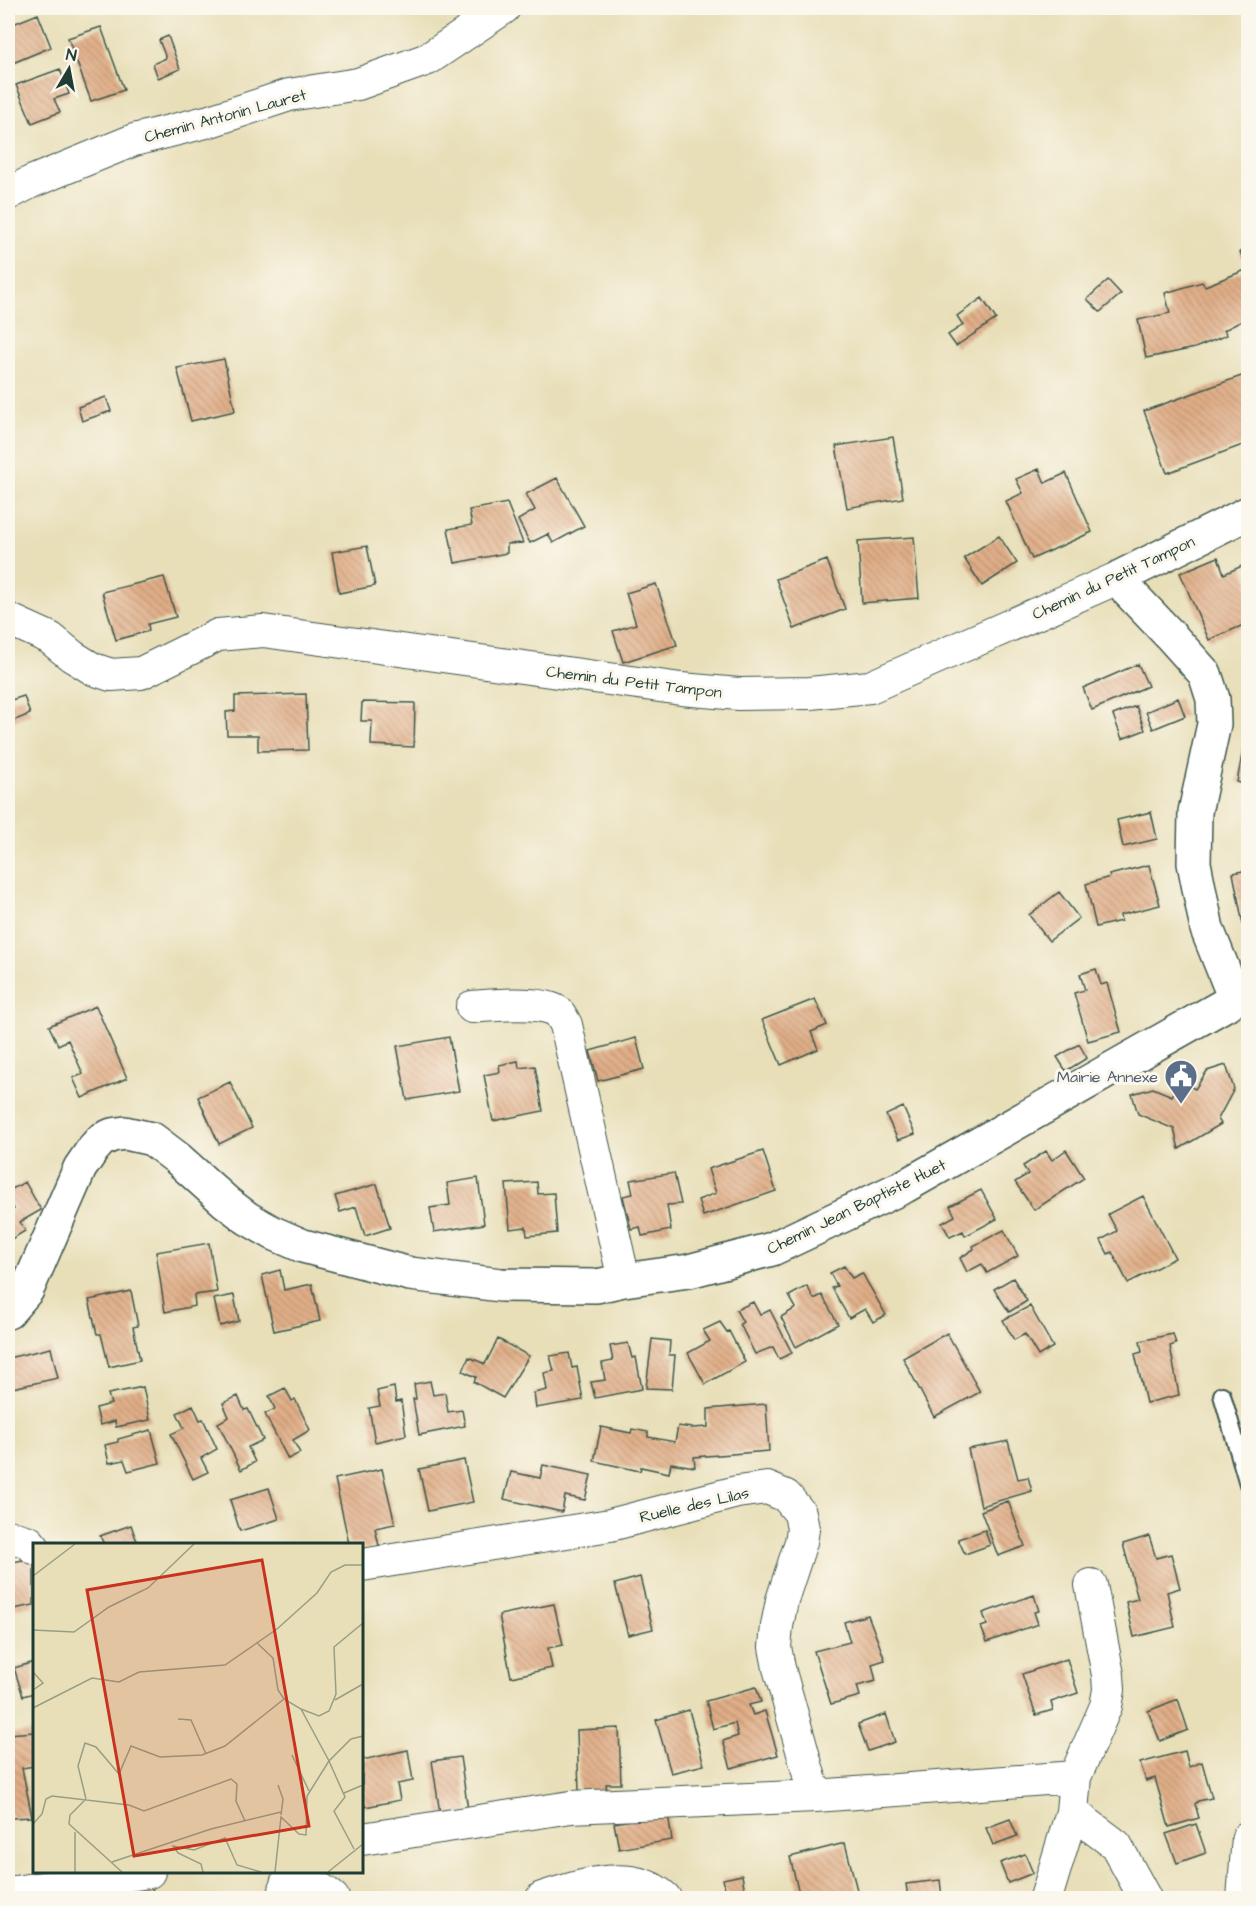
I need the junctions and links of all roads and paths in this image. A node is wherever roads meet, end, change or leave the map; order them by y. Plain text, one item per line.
1 (504, 8) edge
2 (8, 194) edge
3 (1248, 513) edge
4 (1120, 577) junction
5 (8, 619) edge
6 (1242, 1004) edge
7 (472, 1007) dead end
8 (624, 1280) junction
9 (8, 1312) edge
10 (1222, 1395) dead end
11 (1248, 1484) edge
12 (8, 1536) edge
13 (33, 1547) edge
14 (363, 1565) edge
15 (1091, 1585) dead end
16 (1075, 1777) junction
17 (815, 1796) junction
18 (1072, 1812) junction
19 (1248, 1837) edge
20 (363, 1839) edge
21 (142, 1873) edge
22 (282, 1885) edge
23 (8, 1893) edge
24 (333, 1899) edge
25 (542, 1899) edge
26 (665, 1899) edge
27 (1046, 1899) edge
28 (1145, 1899) edge
29 (1243, 1899) edge

1 - 2 street, Chemin Antonin Lauret
3 - 4 street, Chemin du Petit Tampon
4 - 5 street, Chemin du Petit Tampon
4 - 6 street
6 - 8 street, Chemin Jean Baptiste Huet
7 - 8 street
8 - 9 street, Chemin Jean Baptiste Huet
10 - 11 lane
12 - 13 street
14 - 17 street, Ruelle des Lilas
15 - 16 street
16 - 17 street
16 - 18 street
17 - 20 street
18 - 27 street
18 - 28 street
19 - 29 street
21 - 23 street
22 - 24 street
25 - 26 street

